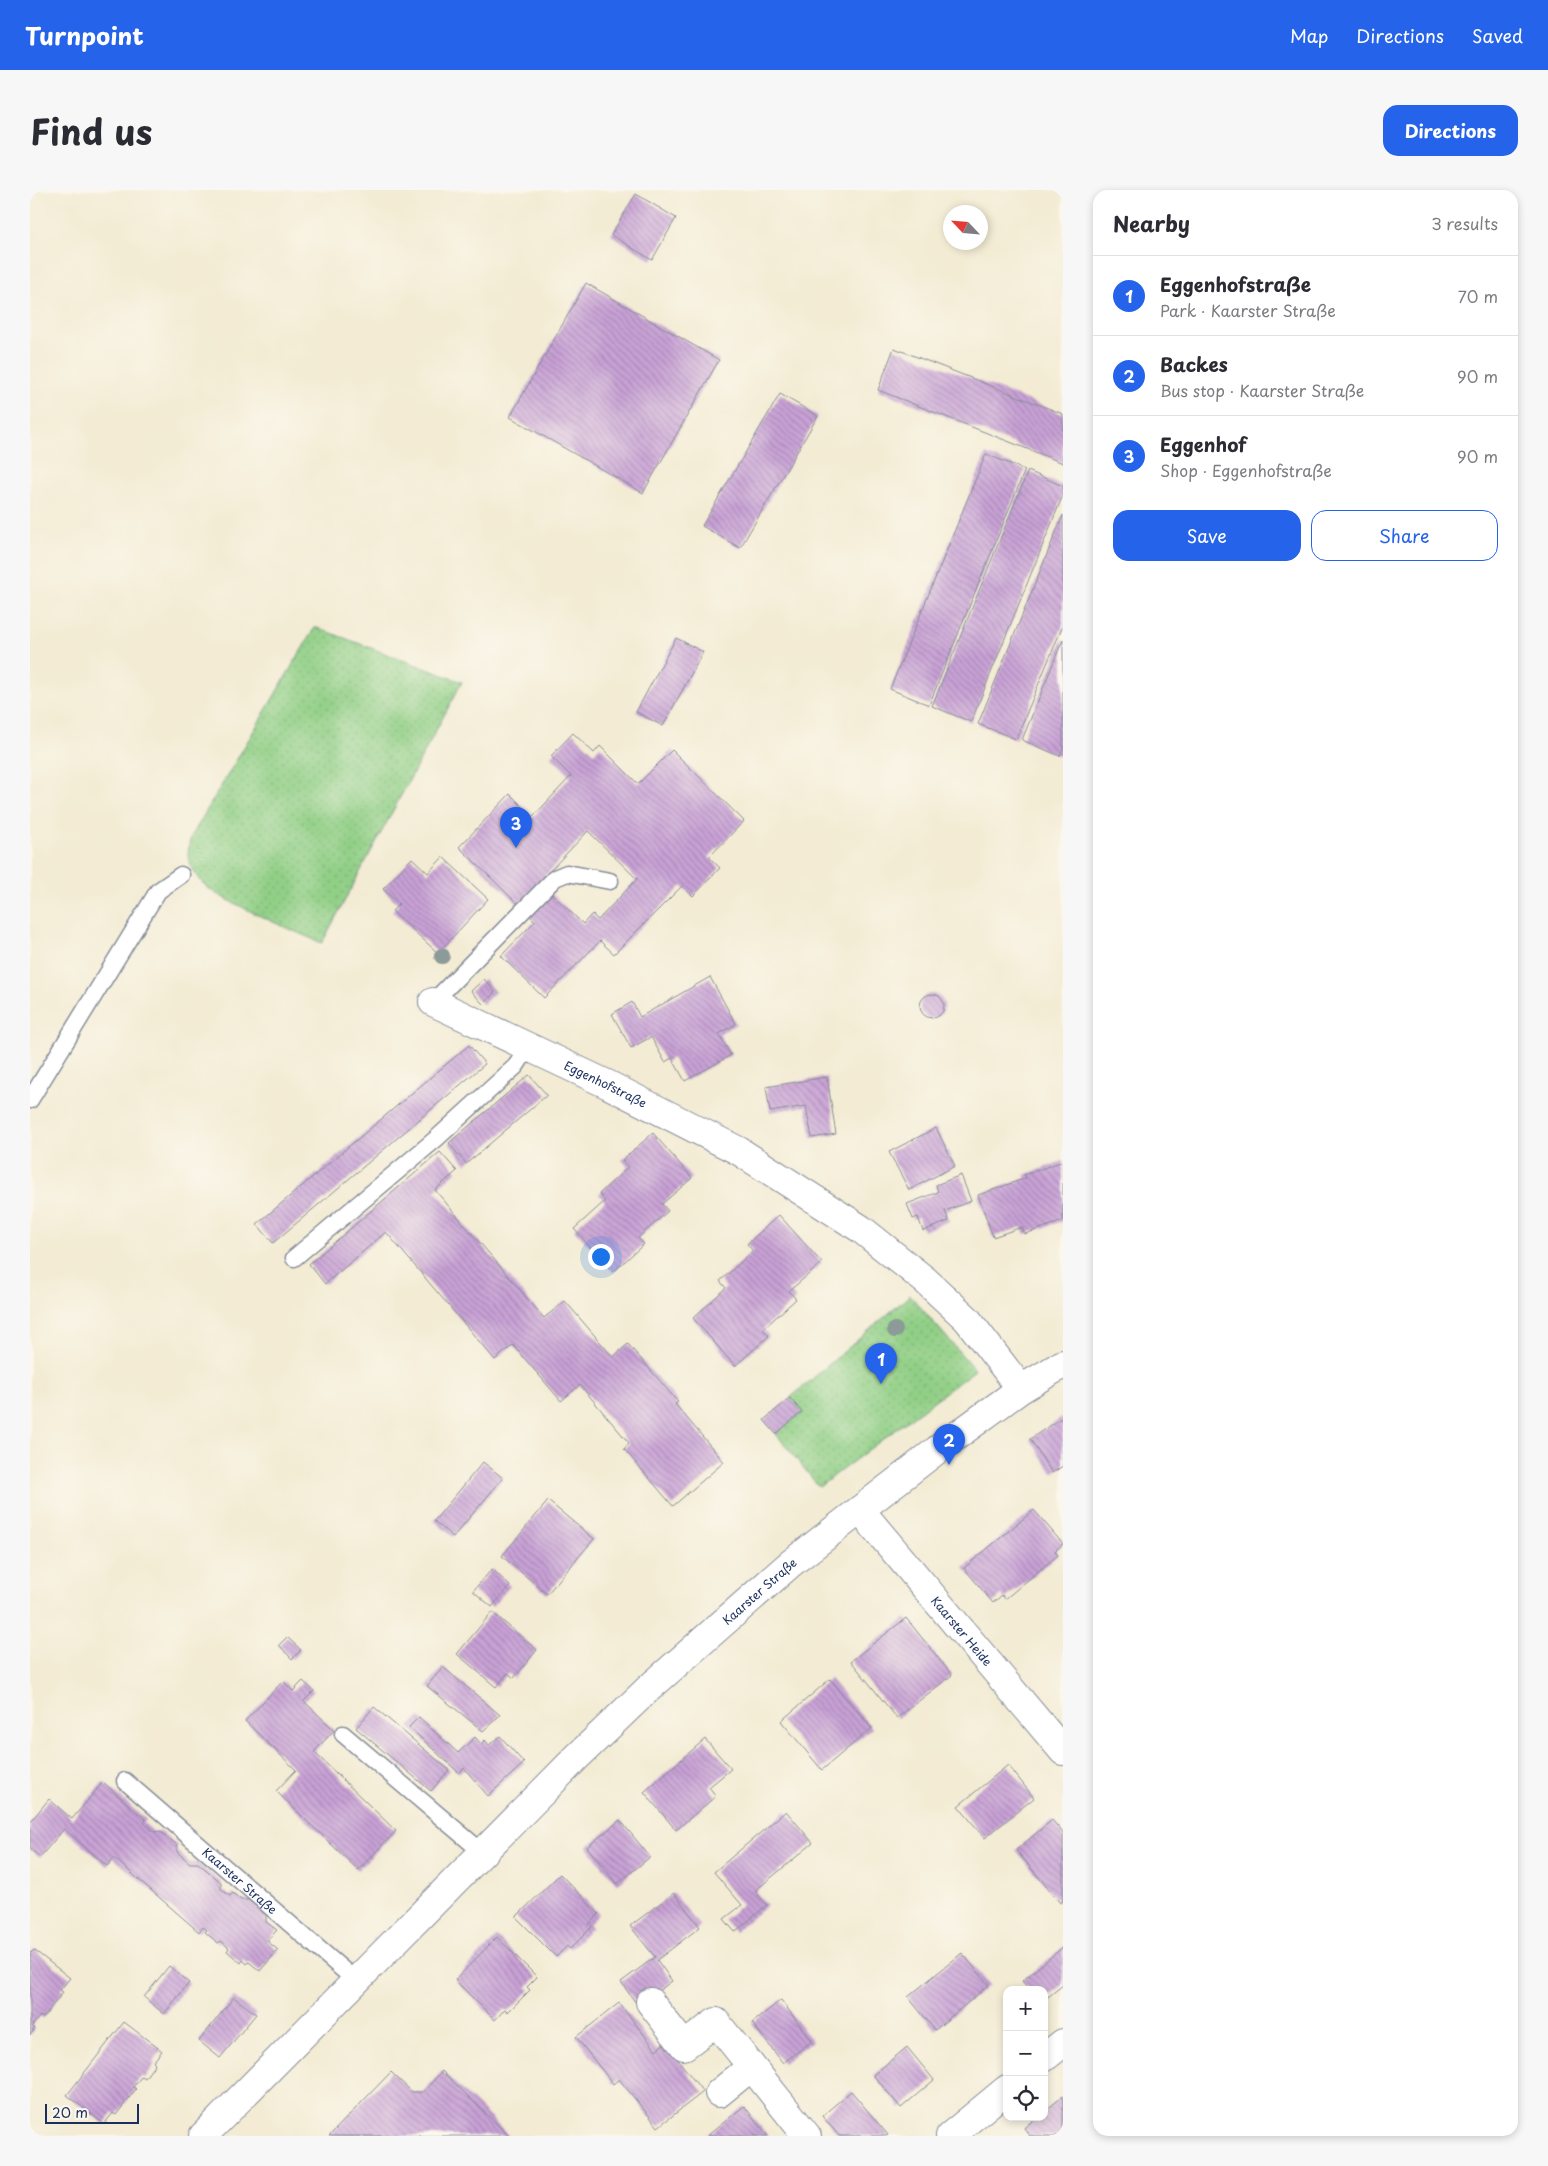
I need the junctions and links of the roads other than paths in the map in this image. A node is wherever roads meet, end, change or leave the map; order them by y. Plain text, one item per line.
1 (181, 875) dead end
2 (610, 881) dead end
3 (433, 1002) joint
4 (529, 1046) junction
5 (30, 1100) edge
6 (294, 1258) dead end
7 (1063, 1364) edge
8 (1021, 1389) junction
9 (860, 1510) junction
10 (343, 1734) dead end
11 (1063, 1751) edge
12 (125, 1782) dead end
13 (482, 1852) junction
14 (356, 1981) junction
15 (650, 2002) dead end
16 (1063, 2042) edge
17 (1048, 2055) edge
18 (751, 2067) junction
19 (1003, 2092) edge
20 (719, 2093) dead end
21 (203, 2136) edge
22 (807, 2136) edge
23 (950, 2136) edge

1 - 5 lane
2 - 3 lane
3 - 4 street, Eggenhofstraße
4 - 6 lane
4 - 8 street, Eggenhofstraße
7 - 8 street, Kaarster Straße
8 - 9 street, Kaarster Straße
9 - 11 street, Kaarster Heide
9 - 13 street, Kaarster Straße
10 - 13 lane
12 - 14 lane, Kaarster Straße
13 - 14 street, Kaarster Straße
14 - 21 street, Kaarster Straße
15 - 18 street
16 - 17 street
18 - 20 street
18 - 22 street
19 - 23 street

